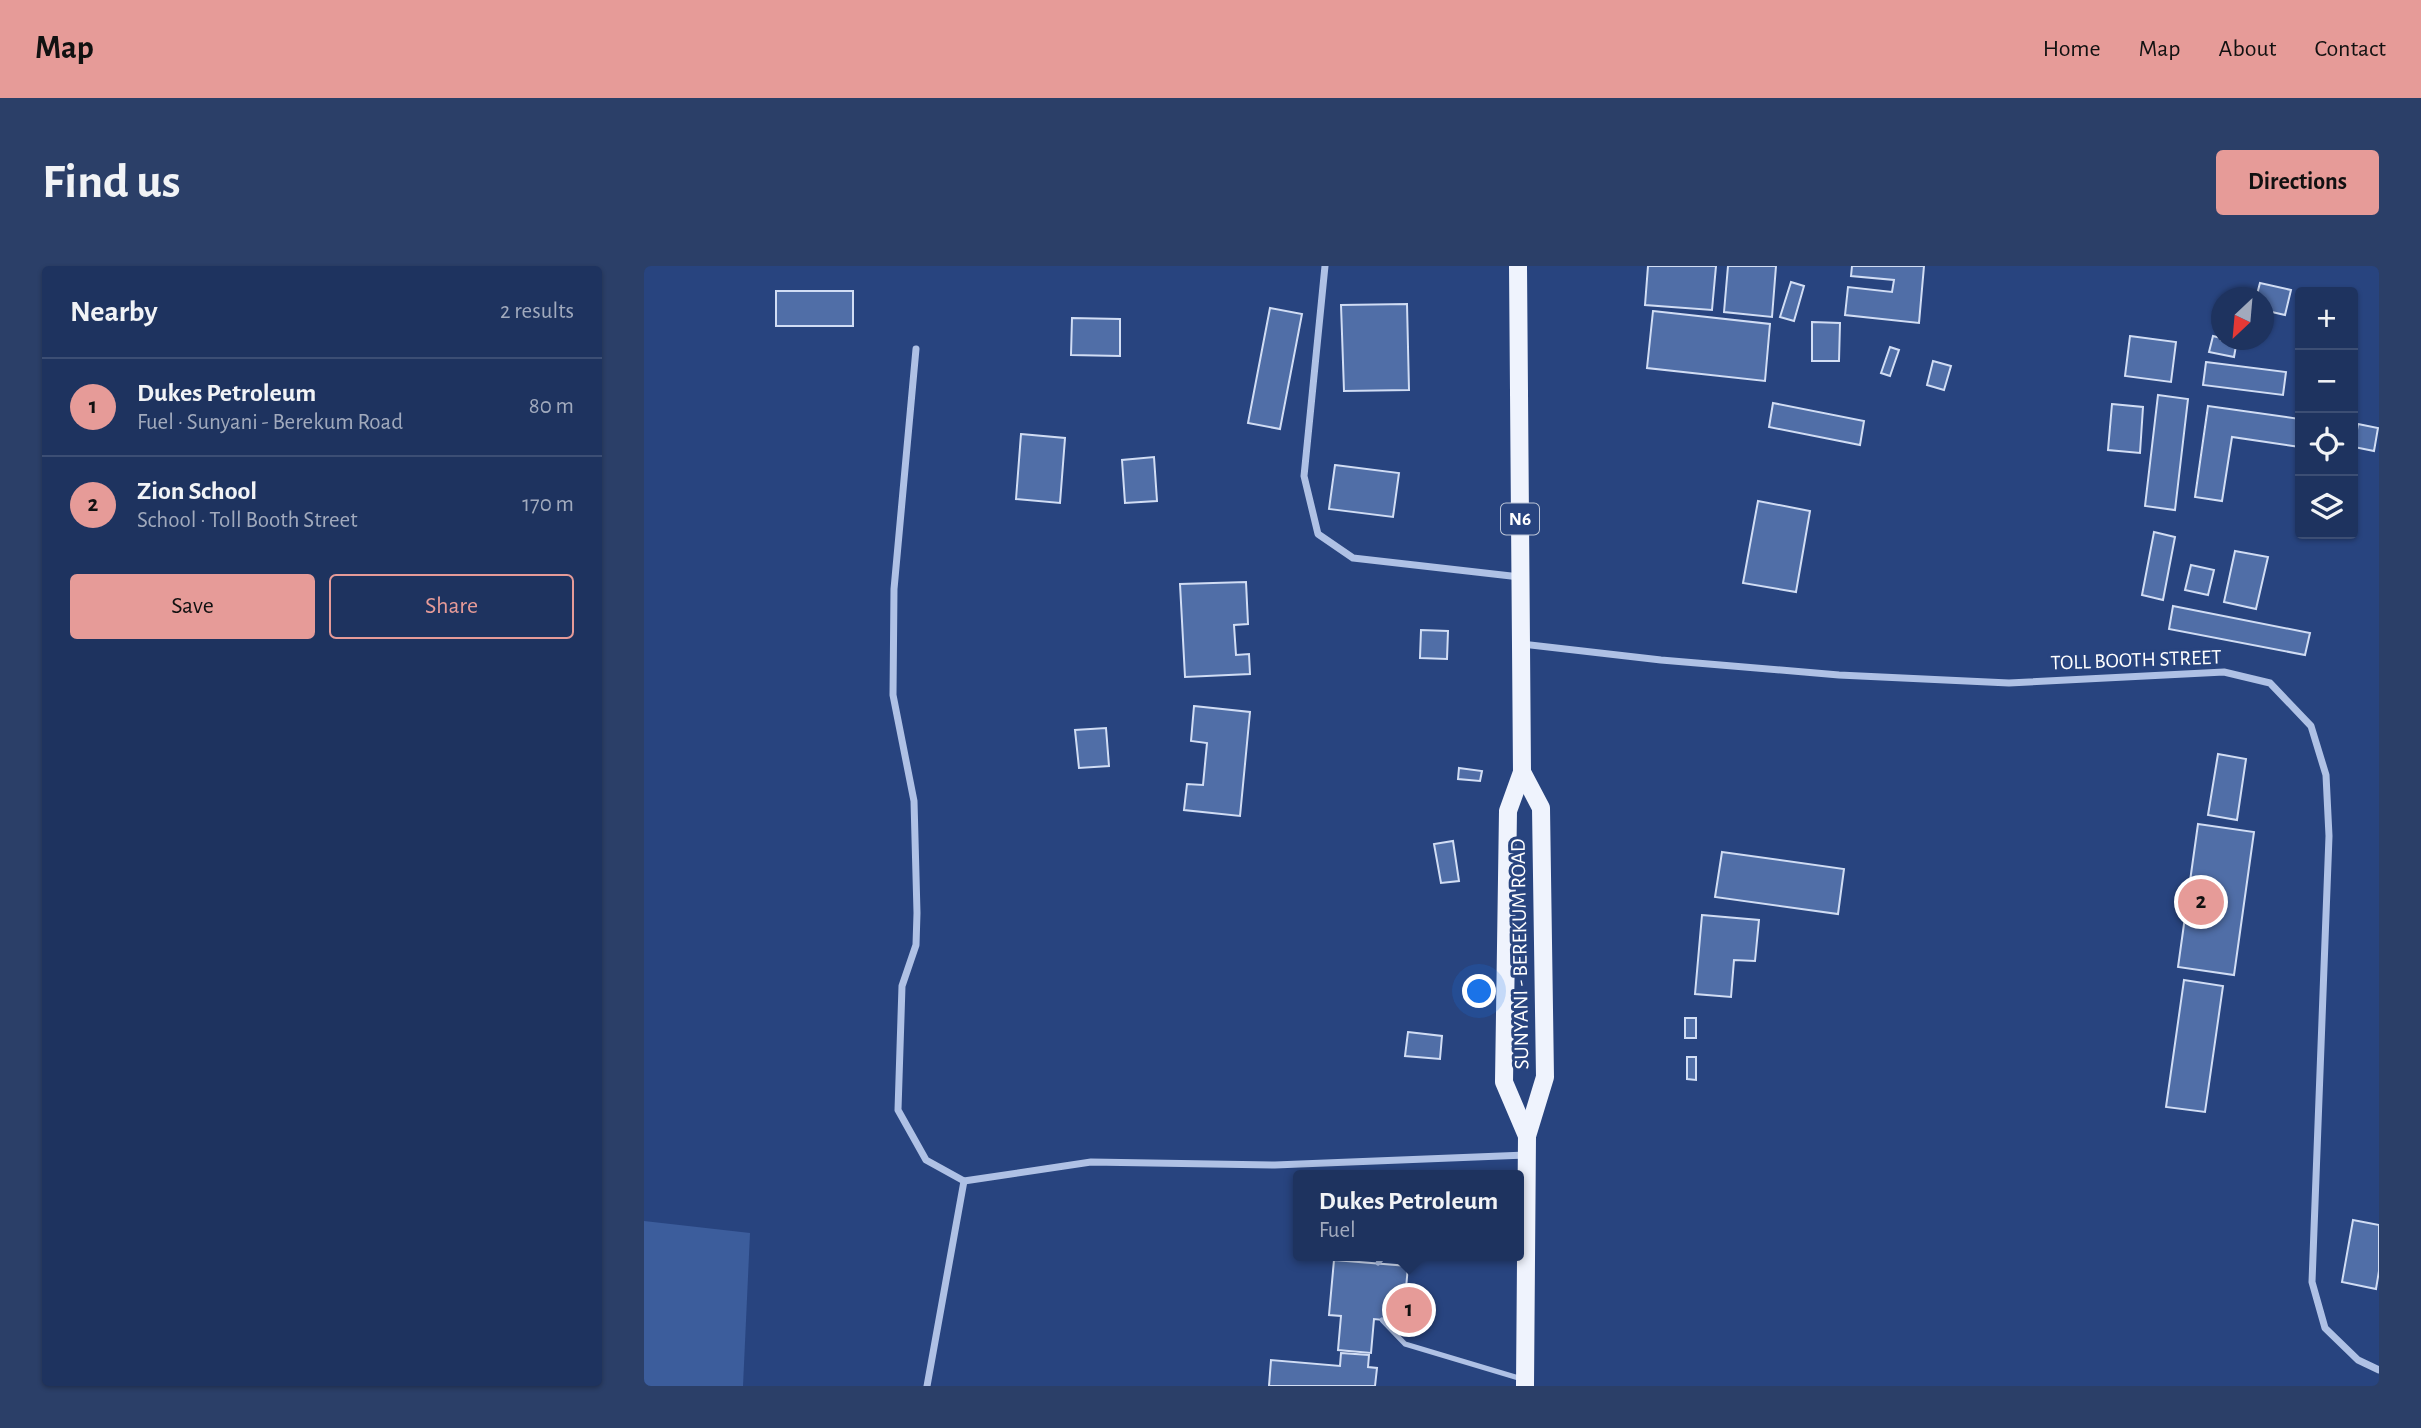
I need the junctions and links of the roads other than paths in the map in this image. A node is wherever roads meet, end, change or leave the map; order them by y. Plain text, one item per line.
1 (1325, 266) edge
2 (1518, 266) edge
3 (916, 349) dead end
4 (1520, 577) junction
5 (1521, 644) junction
6 (1522, 772) junction
7 (1527, 1136) junction
8 (1527, 1155) junction
9 (964, 1181) junction
10 (1524, 1200) edge
11 (1380, 1261) edge
12 (1524, 1261) edge
13 (1378, 1264) dead end
14 (1382, 1320) dead end
15 (2379, 1370) edge
16 (1525, 1383) edge
17 (927, 1386) edge

1 - 4 street
2 - 4 main road, SUNYANI - BEREKUM ROAD / N6
3 - 9 street
4 - 5 main road, SUNYANI - BEREKUM ROAD / N6
5 - 6 main road, SUNYANI - BEREKUM ROAD / N6
5 - 15 street, TOLL BOOTH STREET
6 - 7 main road, SUNYANI - BEREKUM ROAD / N6
6 - 7 main road, SUNYANI - BEREKUM ROAD / N6
7 - 8 main road, SUNYANI - BEREKUM ROAD / N6
8 - 9 street
8 - 10 main road, SUNYANI - BEREKUM ROAD / N6
9 - 17 street
11 - 13 lane
12 - 16 main road, SUNYANI - BEREKUM ROAD / N6
14 - 16 lane

